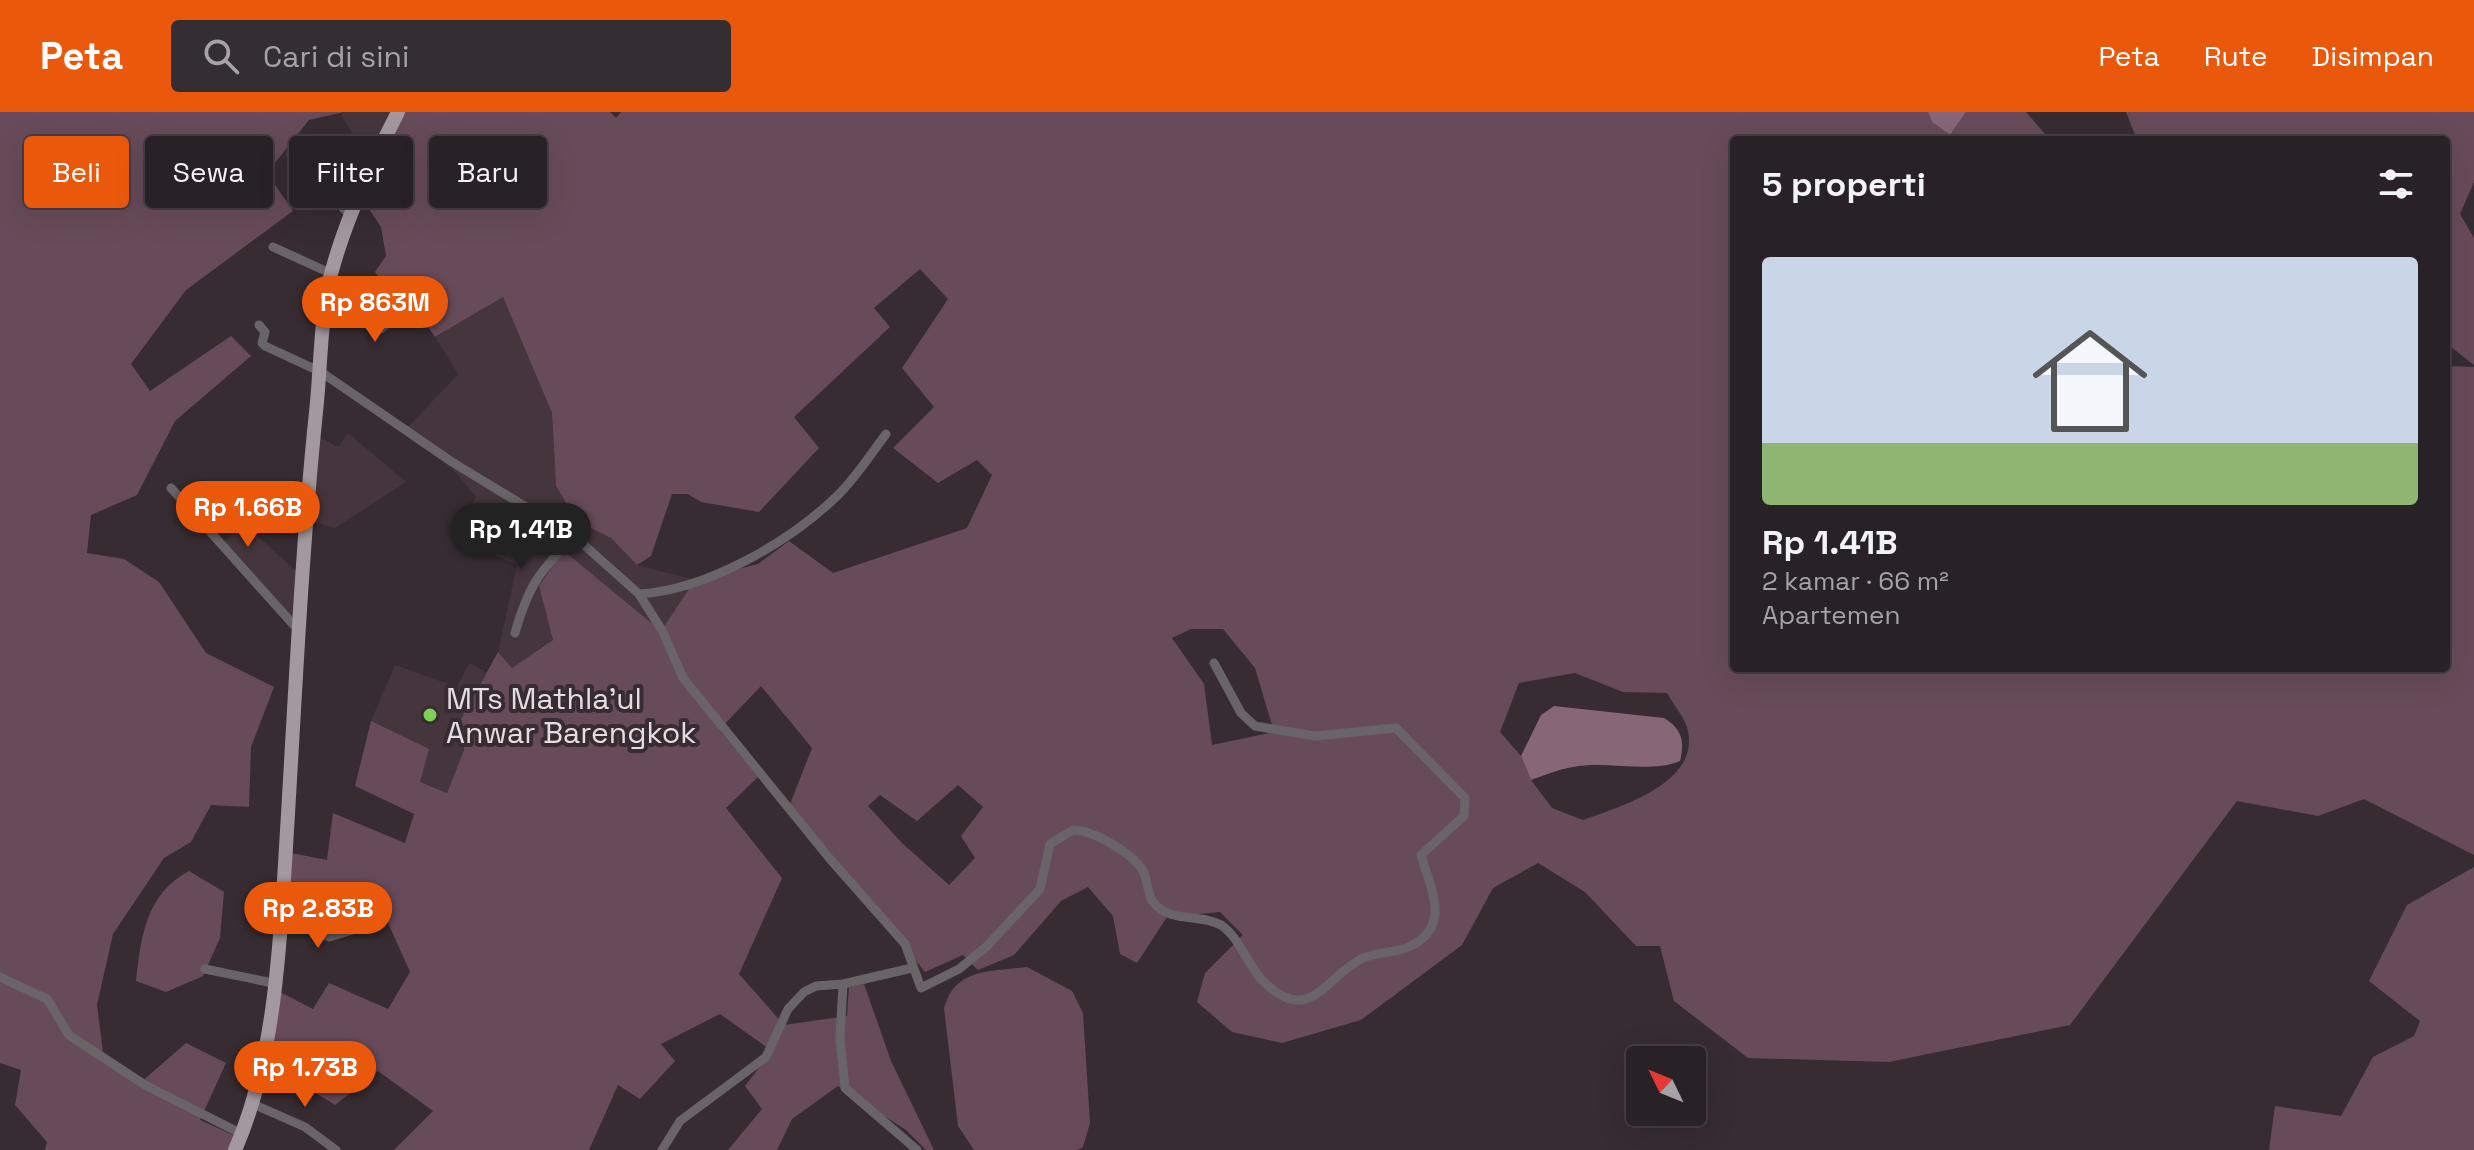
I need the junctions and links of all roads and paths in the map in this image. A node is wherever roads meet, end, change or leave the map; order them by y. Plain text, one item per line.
1 (398, 112) edge
2 (343, 208) edge
3 (351, 216) junction
4 (273, 247) dead end
5 (332, 274) junction
6 (408, 304) dead end
7 (324, 314) junction
8 (259, 325) dead end
9 (321, 372) junction
10 (886, 434) dead end
11 (171, 488) dead end
12 (574, 536) junction
13 (639, 594) junction
14 (300, 632) junction
15 (515, 633) dead end
16 (1214, 663) dead end
17 (282, 916) junction
18 (356, 929) dead end
19 (912, 968) junction
20 (205, 969) dead end
21 (0, 977) edge
22 (273, 983) junction
23 (843, 984) junction
24 (253, 1104) junction
25 (242, 1134) junction
26 (235, 1150) edge
27 (336, 1150) edge
28 (662, 1150) edge
29 (917, 1150) edge

1 - 3 main road
2 - 3 street
3 - 5 main road
4 - 5 street
5 - 7 main road
6 - 7 street
7 - 9 main road
8 - 9 street
9 - 12 street
9 - 14 main road
10 - 13 street
11 - 14 street
12 - 13 street
12 - 15 street
13 - 19 street
14 - 17 main road
16 - 19 street
17 - 18 street
17 - 22 main road
19 - 23 street
20 - 22 street
21 - 25 street
22 - 24 main road
23 - 28 street
23 - 29 street
24 - 25 main road
24 - 27 street
25 - 26 main road

